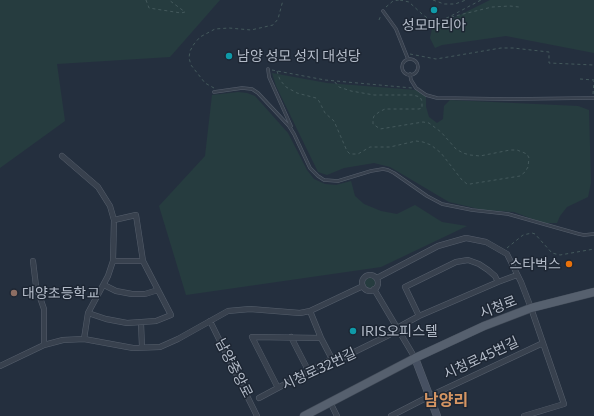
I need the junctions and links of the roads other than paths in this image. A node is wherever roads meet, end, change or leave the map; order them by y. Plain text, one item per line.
1 (383, 11) road end
2 (408, 60) junction
3 (268, 69) road end
4 (410, 74) junction
5 (214, 92) dead end
6 (594, 98) edge
7 (294, 134) junction
8 (62, 156) dead end
9 (114, 220) junction
10 (594, 234) edge
11 (33, 261) dead end
12 (113, 261) junction
13 (143, 262) junction
14 (517, 276) junction
15 (377, 278) junction
16 (498, 282) junction
17 (104, 285) junction
18 (363, 286) junction
19 (374, 289) junction
20 (158, 290) junction
21 (594, 292) edge
22 (531, 308) junction
23 (310, 311) junction
24 (88, 313) junction
25 (419, 316) junction
26 (210, 321) junction
27 (140, 323) junction
28 (397, 328) junction
29 (291, 337) junction
30 (84, 338) junction
31 (321, 338) junction
32 (543, 343) junction
33 (44, 345) junction
34 (142, 347) junction
35 (415, 358) junction
36 (332, 359) junction
37 (0, 366) edge
38 (309, 372) junction
39 (278, 388) junction
40 (430, 396) junction
41 (259, 398) dead end
42 (330, 402) junction
43 (258, 416) edge
44 (304, 416) edge
45 (337, 416) edge
46 (391, 416) edge
47 (437, 416) edge
48 (524, 416) edge

1 - 2 lane
2 - 4 lane
2 - 4 lane
3 - 7 lane
4 - 6 lane
5 - 7 lane
7 - 10 lane
8 - 9 street
9 - 12 street
9 - 13 street
11 - 33 street
12 - 13 street
12 - 17 street
13 - 20 street
14 - 15 street
14 - 16 street, 시청로32번길
14 - 22 street
15 - 18 street
15 - 19 street
16 - 25 street, 시청로32번길
16 - 25 street
17 - 20 street
17 - 24 street
18 - 19 street
18 - 23 street
19 - 28 street
20 - 27 street
21 - 22 main road, 시청로
22 - 32 street
22 - 35 main road, 시청로
23 - 26 street
23 - 31 street
24 - 27 street
24 - 30 street
25 - 28 street, 시청로32번길
26 - 34 street
26 - 43 street, 남양중앙로
27 - 34 street
28 - 35 street
28 - 36 street, 시청로32번길
29 - 31 street
29 - 38 street
29 - 39 street
30 - 33 street
30 - 34 street
31 - 36 street
32 - 40 street, 시청로45번길
32 - 48 street
33 - 37 street
35 - 40 street, 시청로45번길
35 - 42 main road, 시청로
36 - 38 street, 시청로32번길
38 - 39 street, 시청로32번길
39 - 41 street, 시청로32번길
40 - 46 street, 시청로45번길
40 - 47 street, 시청로45번길
42 - 44 main road, 시청로
42 - 45 street

